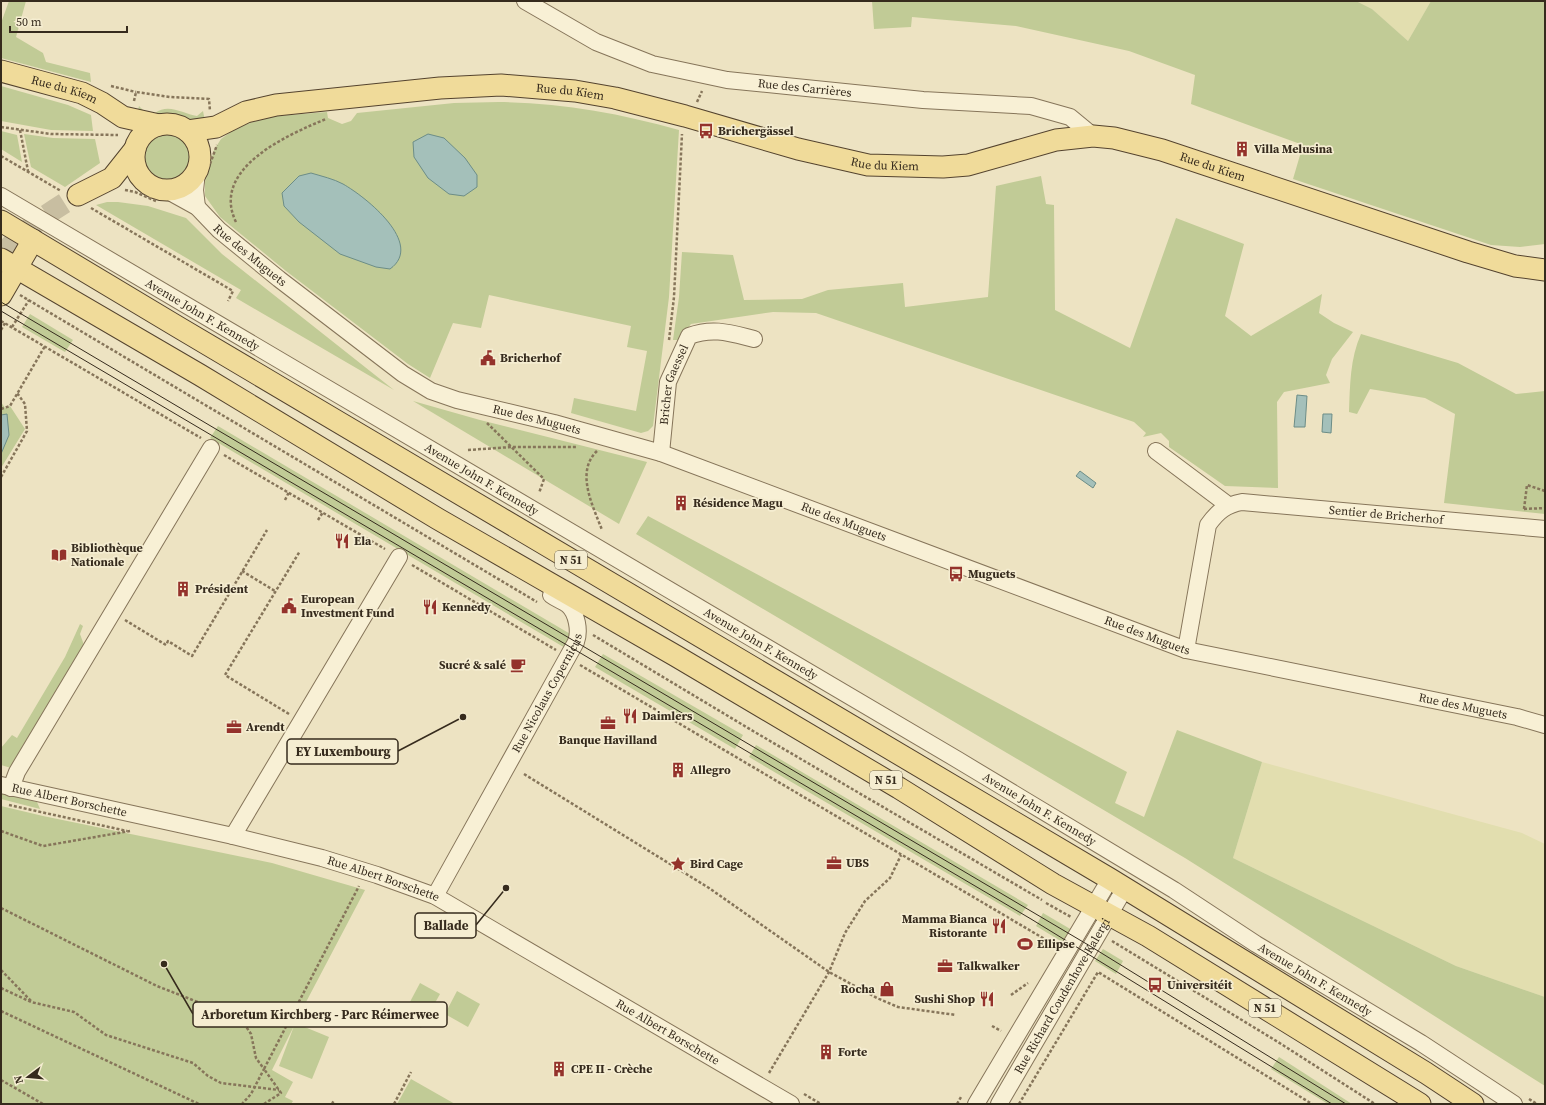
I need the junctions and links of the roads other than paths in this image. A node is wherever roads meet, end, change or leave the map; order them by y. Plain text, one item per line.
1 (525, 1) edge
2 (1, 71) edge
3 (123, 116) junction
4 (160, 125) junction
5 (216, 127) junction
6 (188, 131) junction
7 (1093, 136) junction
8 (136, 145) junction
9 (202, 166) junction
10 (112, 178) junction
11 (146, 183) junction
12 (1, 196) edge
13 (164, 196) junction
14 (77, 198) tunnel mouth
15 (197, 207) junction
16 (1, 221) edge
17 (33, 240) junction
18 (9, 263) edge
19 (1545, 270) edge
20 (1, 295) edge
21 (190, 308) junction
22 (178, 327) junction
23 (754, 339) dead end
24 (211, 448) road end
25 (1156, 451) dead end
26 (661, 453) junction
27 (1228, 505) junction
28 (438, 519) junction
29 (1545, 529) edge
30 (399, 557) road end
31 (1186, 650) junction
32 (1545, 725) edge
33 (6, 786) edge
34 (233, 836) junction
35 (1117, 884) junction
36 (435, 896) junction
37 (1101, 910) junction
38 (796, 1098) edge
39 (976, 1104) edge
40 (1000, 1104) edge
41 (1420, 1104) edge
42 (1473, 1104) edge
43 (1514, 1104) edge

1 - 7 street, Rue des Carrières
2 - 3 main road, Rue du Kiem
3 - 4 main road, Rue du Kiem
3 - 8 main road, Rue du Kiem
4 - 6 main road
4 - 8 main road
5 - 6 main road, Rue du Kiem
5 - 7 main road, Rue du Kiem
5 - 9 main road
6 - 9 main road
7 - 19 main road, Rue du Kiem
8 - 10 main road
8 - 11 main road
9 - 13 main road
9 - 15 street
10 - 11 main road
10 - 14 main road
11 - 13 main road
12 - 21 street, Avenue John F. Kennedy
13 - 15 street, Rue des Muguets
15 - 26 street, Rue des Muguets
16 - 17 main road, Avenue John F. Kennedy / N 51
17 - 18 main road
17 - 22 main road, Avenue John F. Kennedy / N 51
18 - 20 main road
18 - 28 main road, N 51
21 - 22 street
21 - 43 street, Avenue John F. Kennedy
22 - 35 main road, Avenue John F. Kennedy / N 51
23 - 26 street, Bricher Gaessel
24 - 33 street
25 - 27 street
26 - 31 street, Rue des Muguets
27 - 29 street, Sentier de Bricherhof
27 - 31 street
28 - 36 street, Rue Nicolaus Copernicus
28 - 37 main road, N 51
30 - 34 street
31 - 32 street, Rue des Muguets
33 - 34 street, Rue Albert Borschette
34 - 36 street, Rue Albert Borschette
35 - 37 street, Rue Richard Coudenhove-Kalergi
35 - 42 main road, Avenue John F. Kennedy / N 51
36 - 38 street, Rue Albert Borschette
37 - 39 street, Rue Richard Coudenhove-Kalergi
37 - 40 street, Rue Richard Coudenhove-Kalergi
37 - 41 main road, N 51

